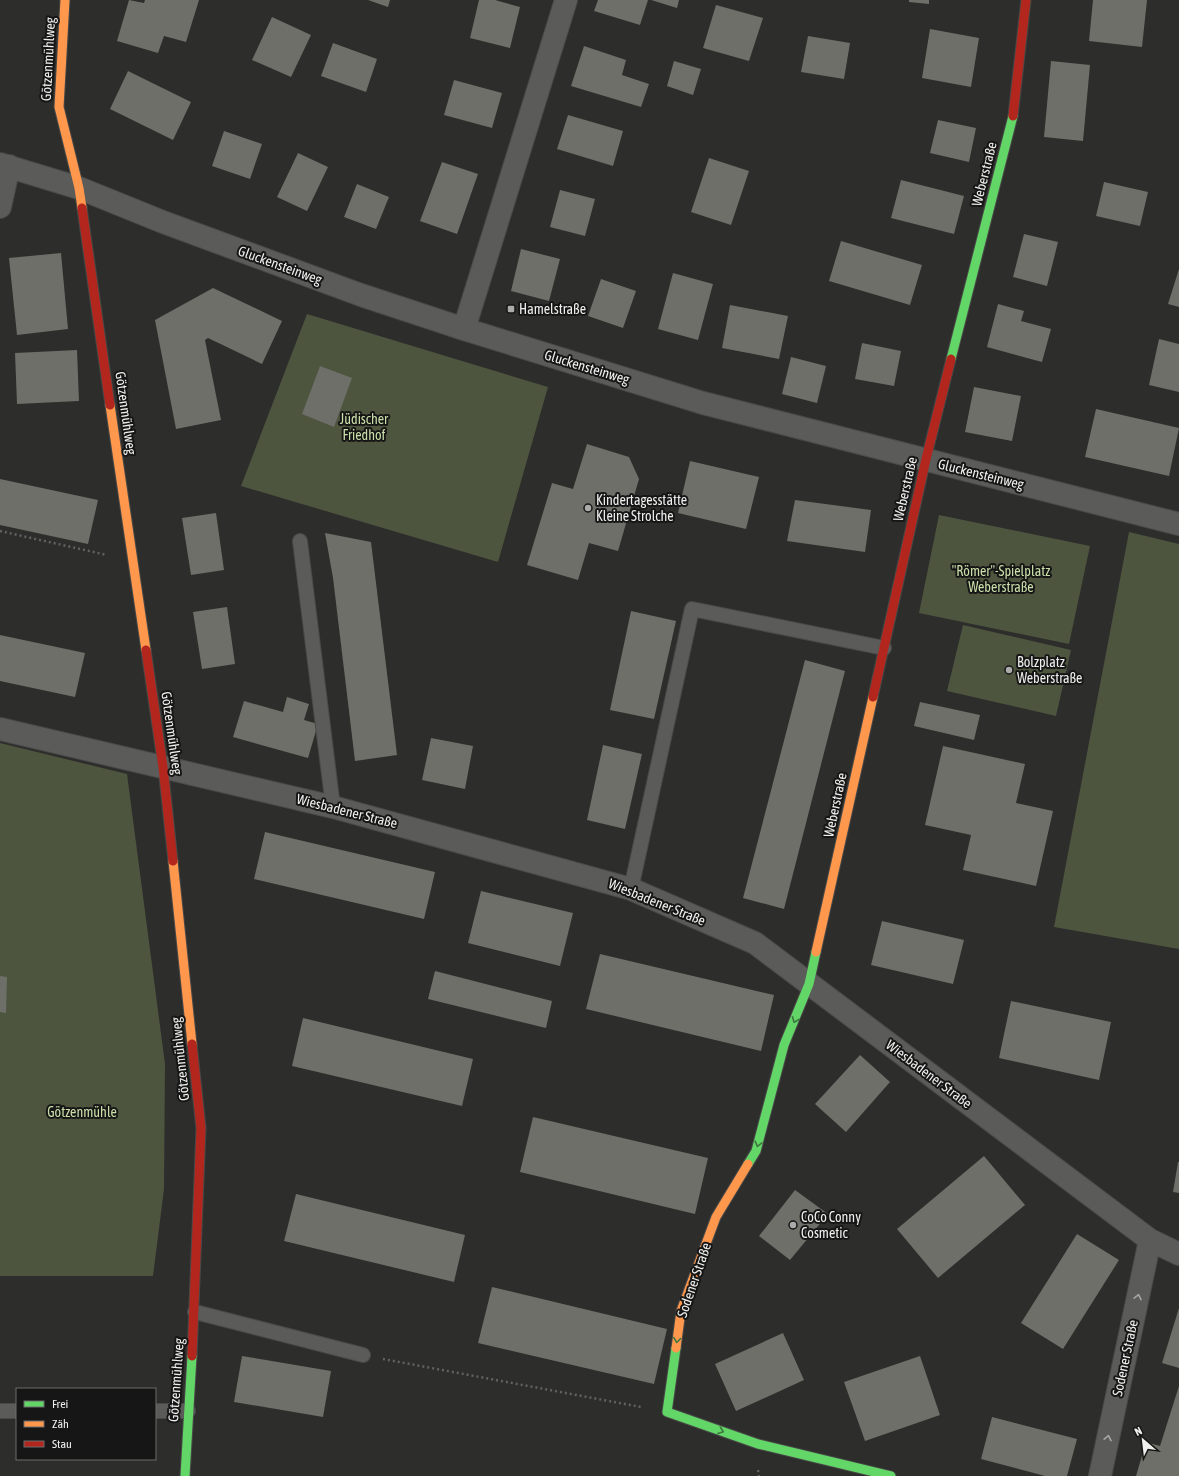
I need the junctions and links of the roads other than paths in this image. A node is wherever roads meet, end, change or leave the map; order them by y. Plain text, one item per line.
1 (64, 0) edge
2 (566, 0) edge
3 (1026, 0) edge
4 (5, 165) edge
5 (79, 188) junction
6 (0, 207) edge
7 (464, 329) junction
8 (926, 459) junction
9 (1179, 524) edge
10 (300, 541) dead end
11 (884, 648) junction
12 (0, 729) edge
13 (163, 767) junction
14 (333, 807) junction
15 (631, 889) junction
16 (809, 984) junction
17 (1150, 1240) junction
18 (1179, 1254) edge
19 (195, 1312) junction
20 (363, 1355) road end
21 (0, 1411) edge
22 (16, 1411) edge
23 (156, 1411) edge
24 (188, 1411) junction
25 (185, 1476) edge
26 (891, 1476) edge
27 (1100, 1476) edge

1 - 5 street, Götzenmühlweg
2 - 7 street
3 - 8 street, Weberstraße
4 - 5 street, Gluckensteinweg
4 - 6 street, Gluckensteinweg
5 - 7 street, Gluckensteinweg
5 - 13 street, Götzenmühlweg
7 - 8 street, Gluckensteinweg
8 - 9 street, Gluckensteinweg
8 - 11 street, Weberstraße
10 - 14 lane
11 - 15 lane
11 - 16 street, Weberstraße
12 - 13 street, Wiesbadener Straße
13 - 14 street, Wiesbadener Straße
13 - 19 street, Götzenmühlweg
14 - 15 street, Wiesbadener Straße
15 - 16 street, Wiesbadener Straße
16 - 17 street, Wiesbadener Straße
16 -> 26 street, Sodener Straße
17 - 18 street, Wiesbadener Straße
27 -> 17 street, Sodener Straße
19 - 20 lane
19 - 24 street, Götzenmühlweg
21 - 22 lane
23 - 24 lane
24 - 25 street, Götzenmühlweg

